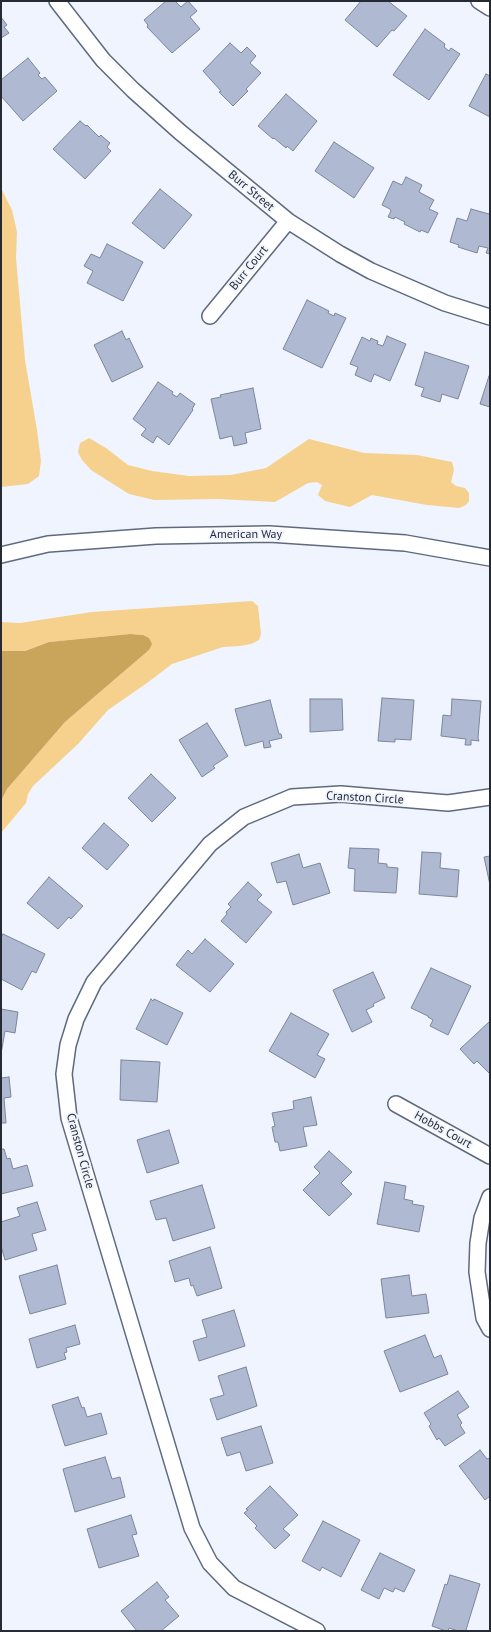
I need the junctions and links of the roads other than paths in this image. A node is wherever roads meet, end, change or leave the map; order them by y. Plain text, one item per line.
1 (57, 1) edge
2 (479, 1) edge
3 (490, 8) edge
4 (288, 221) junction
5 (210, 316) dead end
6 (490, 317) edge
7 (1, 555) edge
8 (490, 558) edge
9 (490, 798) edge
10 (396, 1104) dead end
11 (490, 1156) edge
12 (490, 1197) edge
13 (490, 1329) edge
14 (317, 1631) edge

1 - 4 street, Burr Street
2 - 3 street
4 - 5 street, Burr Court
4 - 6 street, Burr Street
7 - 8 street, American Way
9 - 14 street, Cranston Circle
10 - 11 street, Hobbs Court
12 - 13 street

